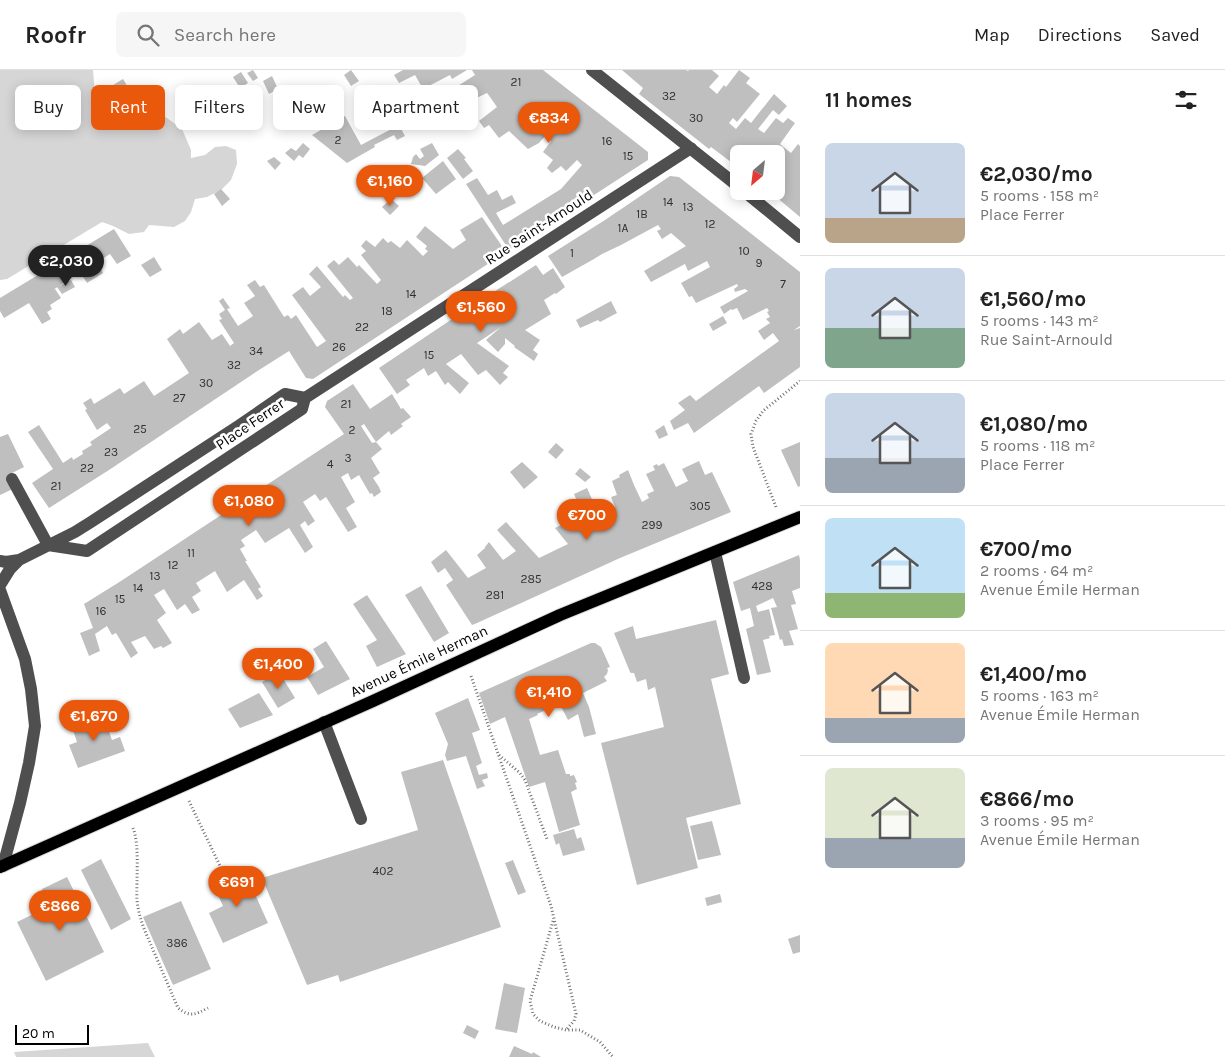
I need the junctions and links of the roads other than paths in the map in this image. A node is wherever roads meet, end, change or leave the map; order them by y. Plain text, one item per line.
1 (592, 70) edge
2 (691, 148) junction
3 (730, 180) edge
4 (755, 200) edge
5 (800, 237) edge
6 (305, 398) junction
7 (12, 479) dead end
8 (800, 517) edge
9 (48, 545) junction
10 (715, 552) junction
11 (19, 560) junction
12 (0, 561) edge
13 (0, 585) edge
14 (0, 590) edge
15 (744, 678) dead end
16 (324, 722) junction
17 (361, 819) dead end
18 (1, 866) edge

1 - 2 street
2 - 3 street
2 - 6 street, Rue Saint-Arnould
4 - 5 street
6 - 9 street, Place Ferrer
6 - 9 street, Place Ferrer
7 - 9 street
8 - 10 main road, Avenue Émile Herman
9 - 11 street
10 - 15 street
10 - 16 main road, Avenue Émile Herman
11 - 12 street
11 - 13 street
14 - 18 street
16 - 17 street
16 - 18 main road, Avenue Émile Herman

